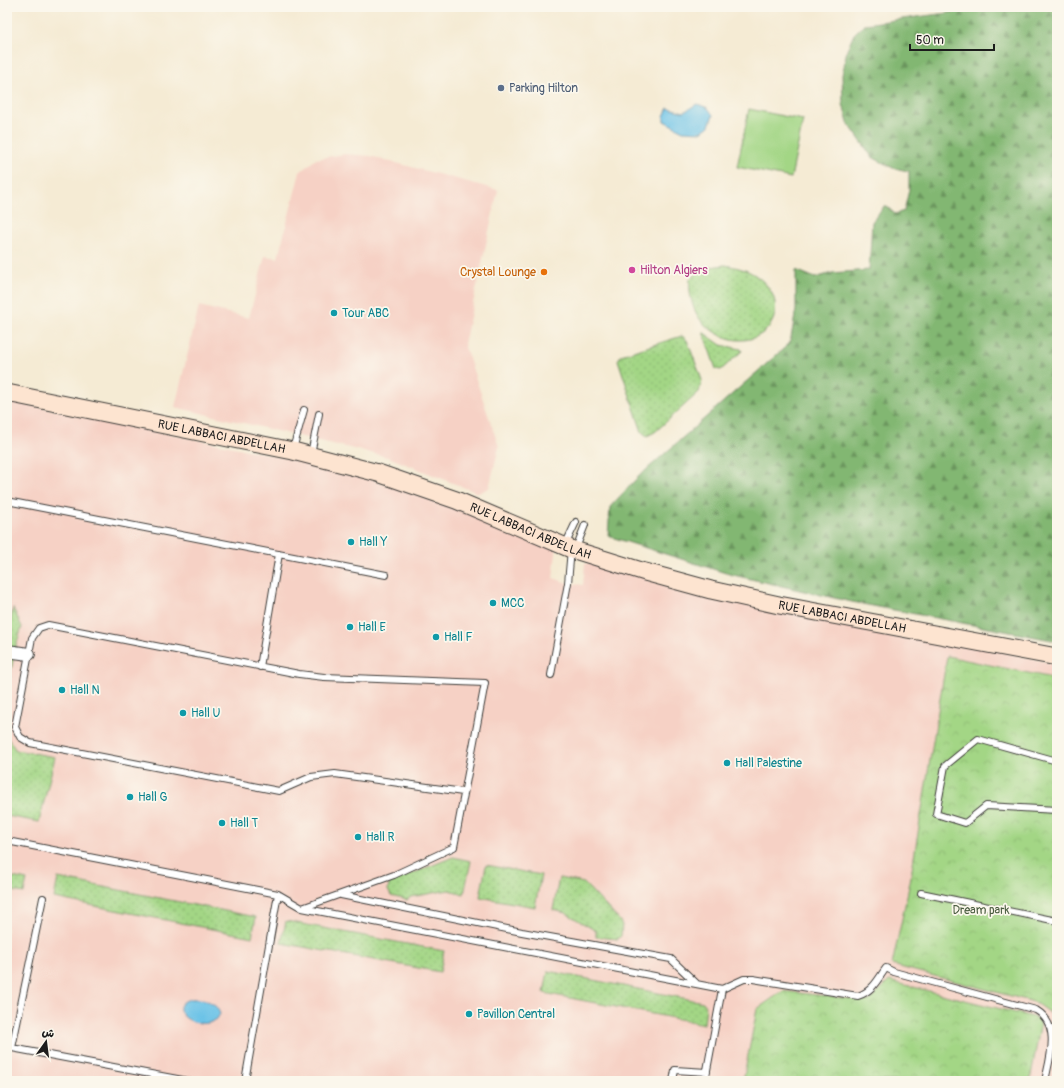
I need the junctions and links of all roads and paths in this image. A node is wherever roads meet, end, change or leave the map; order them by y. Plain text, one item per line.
1 (7, 388) edge
2 (7, 393) edge
3 (304, 410) dead end
4 (319, 414) dead end
5 (294, 448) junction
6 (311, 452) junction
7 (7, 501) edge
8 (576, 522) dead end
9 (585, 525) dead end
10 (573, 544) junction
11 (279, 554) junction
12 (386, 575) dead end
13 (1057, 650) edge
14 (7, 651) edge
15 (29, 654) junction
16 (1057, 657) edge
17 (260, 667) junction
18 (551, 675) dead end
19 (1057, 761) edge
20 (463, 792) junction
21 (1057, 810) edge
22 (7, 841) edge
23 (921, 893) dead end
24 (278, 894) junction
25 (339, 895) junction
26 (43, 898) dead end
27 (302, 908) junction
28 (1057, 921) edge
29 (696, 983) junction
30 (722, 989) junction
31 (9, 1048) edge
32 (707, 1072) junction
33 (188, 1081) edge
34 (245, 1081) edge
35 (673, 1081) edge
36 (705, 1081) edge
37 (1046, 1081) edge

1 - 5 street, RUE LABBACI ABDELLAH
2 - 5 street, RUE LABBACI ABDELLAH
3 - 5 lane
4 - 6 lane
5 - 6 street, RUE LABBACI ABDELLAH
6 - 10 street, RUE LABBACI ABDELLAH
7 - 11 lane
8 - 10 lane
9 - 10 lane
10 - 13 street, RUE LABBACI ABDELLAH
10 - 16 street, RUE LABBACI ABDELLAH
10 - 18 lane
11 - 12 lane
11 - 17 lane
14 - 15 street
15 - 17 lane
15 - 20 lane
17 - 20 lane
19 - 21 lane
20 - 25 lane
22 - 24 lane
23 - 28 lane
24 - 27 lane
24 - 34 lane
25 - 27 lane
25 - 29 lane
26 - 31 lane
27 - 29 lane
29 - 30 lane
30 - 32 lane
30 - 37 lane
31 - 33 lane
32 - 35 lane
32 - 36 lane

